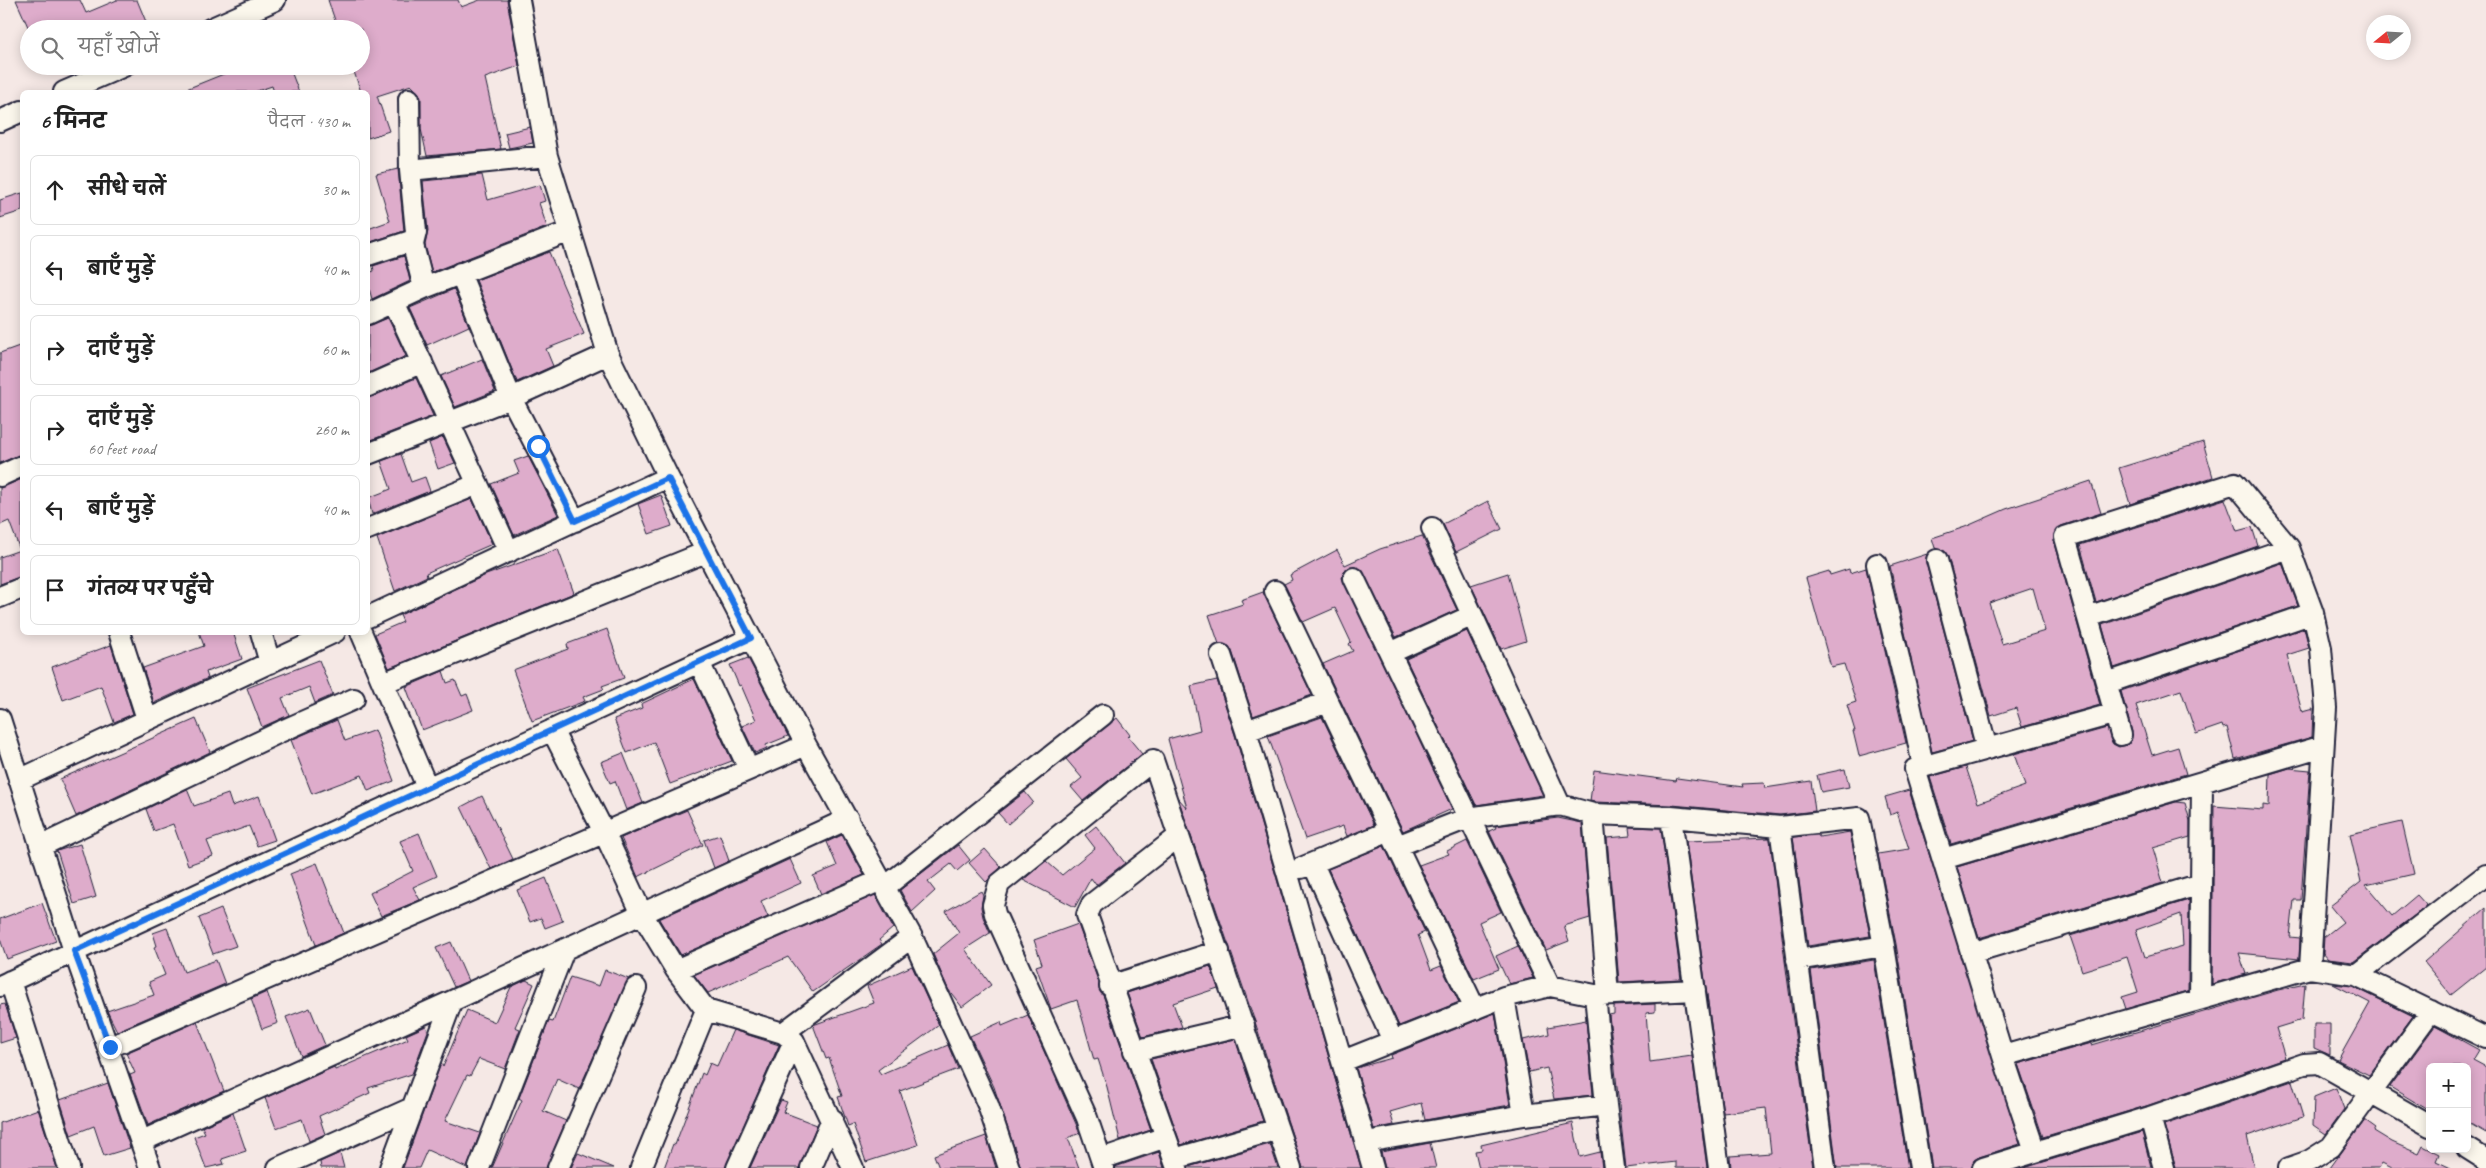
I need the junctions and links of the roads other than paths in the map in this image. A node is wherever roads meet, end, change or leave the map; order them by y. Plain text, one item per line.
1 (275, 0) edge
2 (519, 0) edge
3 (230, 20) edge
4 (103, 75) edge
5 (69, 90) edge
6 (409, 99) dead end
7 (20, 112) edge
8 (0, 121) edge
9 (547, 156) junction
10 (410, 170) junction
11 (570, 231) junction
12 (414, 240) junction
13 (370, 255) edge
14 (460, 273) junction
15 (424, 288) junction
16 (394, 302) junction
17 (370, 313) edge
18 (608, 354) junction
19 (422, 362) junction
20 (370, 385) edge
21 (511, 398) junction
22 (449, 422) junction
23 (370, 453) edge
24 (20, 467) edge
25 (0, 476) edge
26 (668, 478) junction
27 (478, 484) junction
28 (575, 521) junction
29 (370, 528) edge
30 (1432, 528) dead end
31 (2290, 548) junction
32 (509, 552) junction
33 (706, 552) junction
34 (1938, 560) dead end
35 (1877, 564) dead end
36 (1354, 578) dead end
37 (20, 589) edge
38 (1275, 591) dead end
39 (0, 597) edge
40 (2314, 613) junction
41 (370, 616) edge
42 (1471, 616) junction
43 (2088, 617) junction
44 (120, 635) edge
45 (262, 635) edge
46 (329, 635) edge
47 (362, 635) edge
48 (751, 638) junction
49 (1390, 653) junction
50 (1221, 654) dead end
51 (699, 662) junction
52 (270, 663) junction
53 (383, 683) junction
54 (2107, 683) junction
55 (354, 699) dead end
56 (1328, 702) junction
57 (1103, 714) dead end
58 (2116, 714) junction
59 (0, 719) edge
60 (147, 719) junction
61 (552, 730) junction
62 (1246, 731) junction
63 (2121, 734) dead end
64 (806, 745) junction
65 (2323, 746) junction
66 (1987, 749) junction
67 (1923, 766) junction
68 (749, 769) junction
69 (19, 780) junction
70 (2202, 782) junction
71 (427, 788) junction
72 (1560, 804) junction
73 (1593, 814) junction
74 (1671, 817) junction
75 (1468, 818) junction
76 (848, 819) junction
77 (1780, 827) junction
78 (604, 832) junction
79 (1179, 836) junction
80 (1394, 838) junction
81 (40, 846) junction
82 (1943, 859) junction
83 (1313, 864) junction
84 (1288, 874) junction
85 (2486, 875) edge
86 (884, 883) junction
87 (2201, 884) junction
88 (642, 914) junction
89 (912, 937) junction
90 (1884, 946) junction
91 (564, 950) junction
92 (74, 951) junction
93 (1219, 951) junction
94 (1971, 953) junction
95 (1797, 960) junction
96 (2310, 968) junction
97 (676, 970) junction
98 (2356, 975) junction
99 (5, 984) edge
100 (1110, 986) junction
101 (1550, 986) junction
102 (636, 988) dead end
103 (1695, 990) junction
104 (1602, 994) junction
105 (1504, 997) junction
106 (2200, 999) junction
107 (452, 1001) junction
108 (1475, 1008) junction
109 (706, 1010) junction
110 (2431, 1011) junction
111 (1244, 1026) junction
112 (788, 1037) junction
113 (2486, 1038) edge
114 (1393, 1041) junction
115 (110, 1047) junction
116 (1134, 1051) junction
117 (2003, 1056) junction
118 (1342, 1061) junction
119 (2373, 1092) junction
120 (1606, 1105) junction
121 (412, 1108) junction
122 (1524, 1115) junction
123 (2150, 1117) junction
124 (832, 1119) junction
125 (2426, 1124) edge
126 (1278, 1129) junction
127 (1166, 1137) junction
128 (142, 1141) junction
129 (1366, 1142) junction
130 (2471, 1151) edge
131 (2035, 1152) junction
132 (2486, 1160) edge
133 (1102, 1163) edge
134 (1175, 1164) edge
135 (70, 1168) edge
136 (150, 1168) edge
137 (278, 1168) edge
138 (390, 1168) edge
139 (479, 1168) edge
140 (558, 1168) edge
141 (641, 1168) edge
142 (737, 1168) edge
143 (811, 1168) edge
144 (853, 1168) edge
145 (1010, 1168) edge
146 (1291, 1168) edge
147 (1373, 1168) edge
148 (1614, 1168) edge
149 (1719, 1168) edge
150 (1825, 1168) edge
151 (1920, 1168) edge
152 (1983, 1168) edge
153 (2164, 1168) edge
154 (2289, 1168) edge

1 - 3 street
2 - 9 street
4 - 5 street
6 - 10 street
7 - 8 street
9 - 10 street
9 - 11 street
10 - 12 street
11 - 14 street
11 - 18 street
12 - 13 street
12 - 15 street
14 - 15 street
14 - 21 street
15 - 16 street
16 - 17 street
16 - 19 street
18 - 21 street
18 - 26 street
19 - 20 street
19 - 22 street
21 - 22 street
21 - 28 street
22 - 23 street
22 - 27 street
24 - 25 street
26 - 28 street
26 - 33 street
27 - 29 street
27 - 32 street
28 - 32 street
30 - 42 street
31 - 40 street
31 - 43 street
31 - 43 street
32 - 41 street
33 - 48 street
33 - 53 street
34 - 66 street
35 - 67 street
36 - 49 street
37 - 39 street
38 - 56 street
40 - 54 street
40 - 65 street
42 - 49 street
42 - 72 street
43 - 54 street
44 - 60 street
45 - 52 street
46 - 52 street
47 - 53 street
48 - 51 street
48 - 64 street
49 - 75 street
50 - 62 street
51 - 61 street
51 - 68 street
52 - 60 street
53 - 71 street
54 - 58 street
55 - 81 street
56 - 62 street
56 - 80 street
57 - 86 street
58 - 63 street
58 - 66 street
59 - 69 street
60 - 69 street
61 - 71 street
61 - 78 street
62 - 84 street
64 - 68 street
64 - 76 street
65 - 70 street
65 - 96 street
66 - 67 street
67 - 82 street
68 - 78 street
69 - 81 street
70 - 82 street
70 - 87 street
71 - 92 street
72 - 73 street
72 - 75 street
73 - 74 street
73 - 104 street
74 - 77 street
74 - 103 street
75 - 80 street
75 - 101 street
76 - 86 street
76 - 88 street
77 - 90 street
77 - 95 street
78 - 88 street
78 - 115 street
79 - 93 street
79 - 100 street
79 - 133 street
80 - 83 street
80 - 108 street
81 - 92 street
82 - 94 street
83 - 84 street
83 - 114 street
84 - 118 street
85 - 98 street
86 - 89 street
86 - 97 street
87 - 94 street
87 - 106 street
88 - 91 street
88 - 97 street
89 - 112 street
89 - 145 street
90 - 95 street
90 - 151 street
91 - 107 street
91 - 139 street
92 - 99 street
92 - 115 street
93 - 100 street
93 - 111 street
94 - 117 street
95 - 150 street
96 - 98 street
96 - 106 street
97 - 109 street
98 - 110 street
99 - 135 street
100 - 116 street
101 - 104 street
101 - 105 street
102 - 140 street
103 - 104 street
103 - 149 street
104 - 120 street
105 - 108 street
105 - 122 street
106 - 117 street
107 - 121 street
107 - 128 street
108 - 114 street
109 - 112 street
109 - 141 street
110 - 113 street
110 - 119 street
111 - 116 street
111 - 126 street
112 - 124 street
112 - 142 street
114 - 118 street
115 - 128 street
116 - 127 street
117 - 131 street
118 - 129 street
119 - 123 street
119 - 125 street
119 - 154 street
120 - 122 street
120 - 148 street
121 - 137 street
121 - 138 street
122 - 129 street
123 - 131 street
123 - 153 street
124 - 143 street
124 - 144 street
126 - 134 street
126 - 146 street
127 - 133 street
127 - 134 street
128 - 136 street
129 - 147 street
130 - 132 street
131 - 152 street

